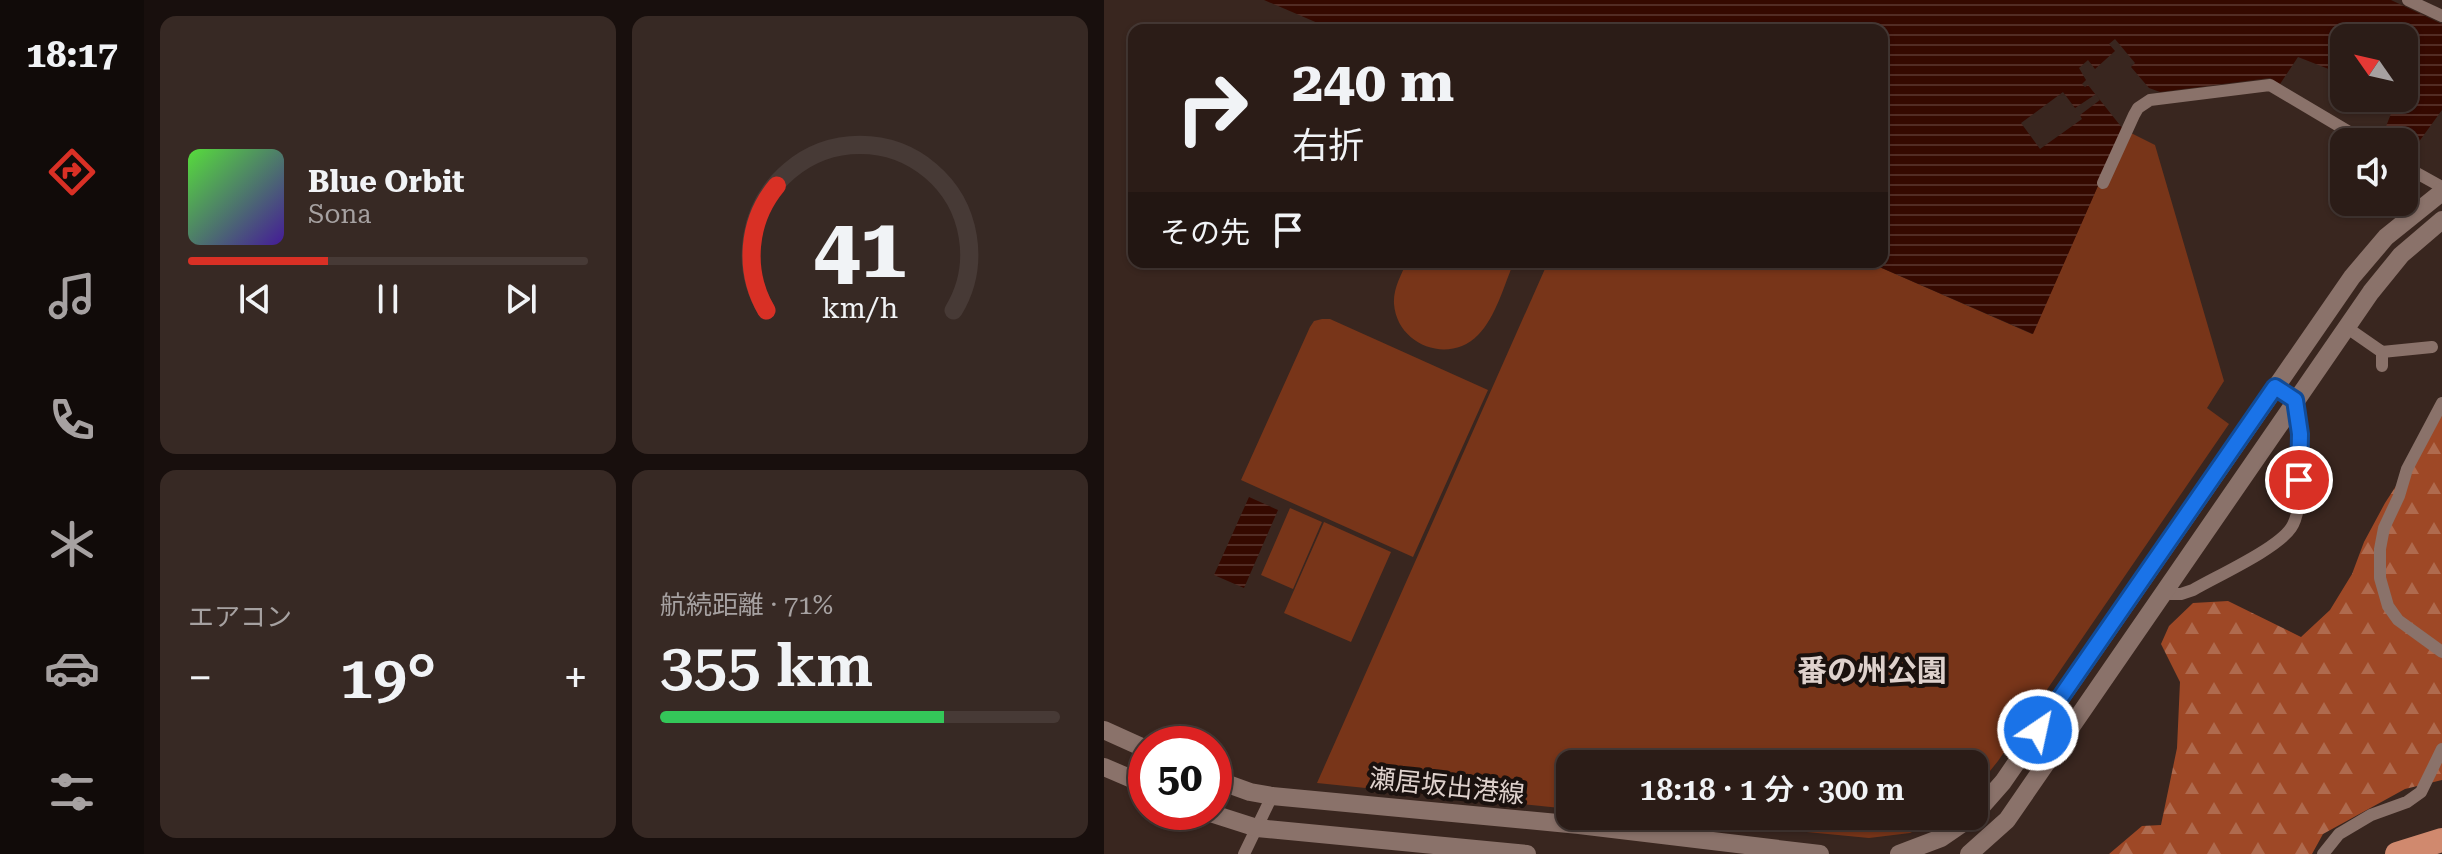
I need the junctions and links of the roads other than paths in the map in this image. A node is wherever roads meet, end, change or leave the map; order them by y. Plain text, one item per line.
1 (2408, 0) edge
2 (2442, 16) edge
3 (2342, 128) edge
4 (2418, 175) edge
5 (2103, 183) dead end
6 (2442, 190) edge
7 (2442, 220) edge
8 (2346, 327) junction
9 (2432, 347) dead end
10 (2275, 387) junction
11 (2295, 400) junction
12 (2442, 403) edge
13 (2162, 594) junction
14 (2442, 652) edge
15 (2077, 673) junction
16 (2098, 687) junction
17 (1104, 730) edge
18 (1128, 741) edge
19 (2442, 749) edge
20 (1104, 767) edge
21 (1128, 777) edge
22 (1232, 786) edge
23 (1272, 796) junction
24 (1988, 801) edge
25 (1232, 820) edge
26 (2007, 820) junction
27 (1257, 828) junction
28 (1953, 830) edge
29 (2442, 840) edge
30 (1244, 854) edge
31 (1527, 854) edge
32 (1820, 854) edge
33 (1899, 854) edge
34 (1969, 854) edge
35 (1976, 854) edge
36 (2323, 854) edge
37 (2397, 854) edge

1 - 2 street
3 - 5 street
4 - 6 street
6 - 10 main road
7 - 8 main road
8 - 9 street
8 - 11 main road
10 - 11 street
10 - 15 main road
11 - 13 main road
11 - 13 street
12 - 14 street
13 - 16 main road
15 - 16 main road
15 - 24 main road
16 - 26 main road
17 - 18 main road
19 - 36 street
20 - 21 main road
22 - 23 main road, 瀬居坂出港線
23 - 27 street
23 - 32 main road, 瀬居坂出港線
25 - 27 main road
26 - 34 main road
26 - 35 main road
27 - 30 street
27 - 31 main road
28 - 33 main road
29 - 37 highway

